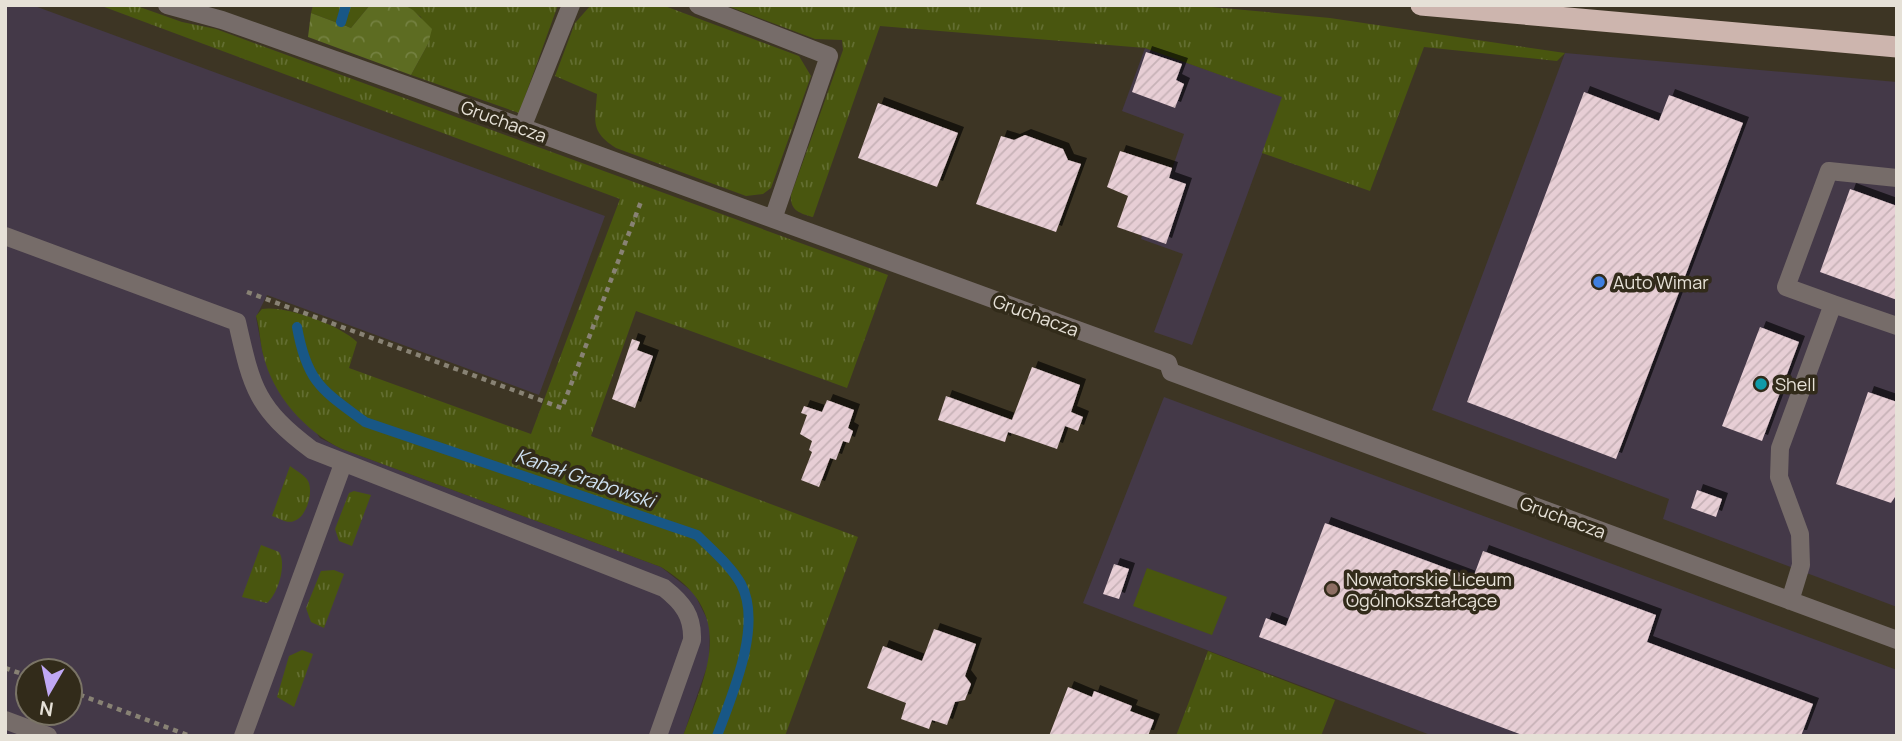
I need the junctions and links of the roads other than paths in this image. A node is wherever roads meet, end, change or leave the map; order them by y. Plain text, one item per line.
1 (167, 5) edge
2 (571, 5) edge
3 (698, 5) edge
4 (1421, 5) edge
5 (1897, 47) edge
6 (522, 128) junction
7 (1897, 178) edge
8 (773, 219) junction
9 (5, 236) edge
10 (1833, 304) junction
11 (1897, 326) edge
12 (343, 464) junction
13 (1790, 601) junction
14 (1897, 640) edge
15 (5, 720) edge
16 (48, 736) edge
17 (243, 736) edge
18 (658, 736) edge

1 - 6 street, Gruchacza
2 - 6 street
3 - 8 street
4 - 5 highway
6 - 8 street, Gruchacza
7 - 10 street
8 - 13 street, Gruchacza
9 - 12 street
10 - 11 street
10 - 13 street
12 - 17 street
12 - 18 street
13 - 14 street, Gruchacza
15 - 16 street

